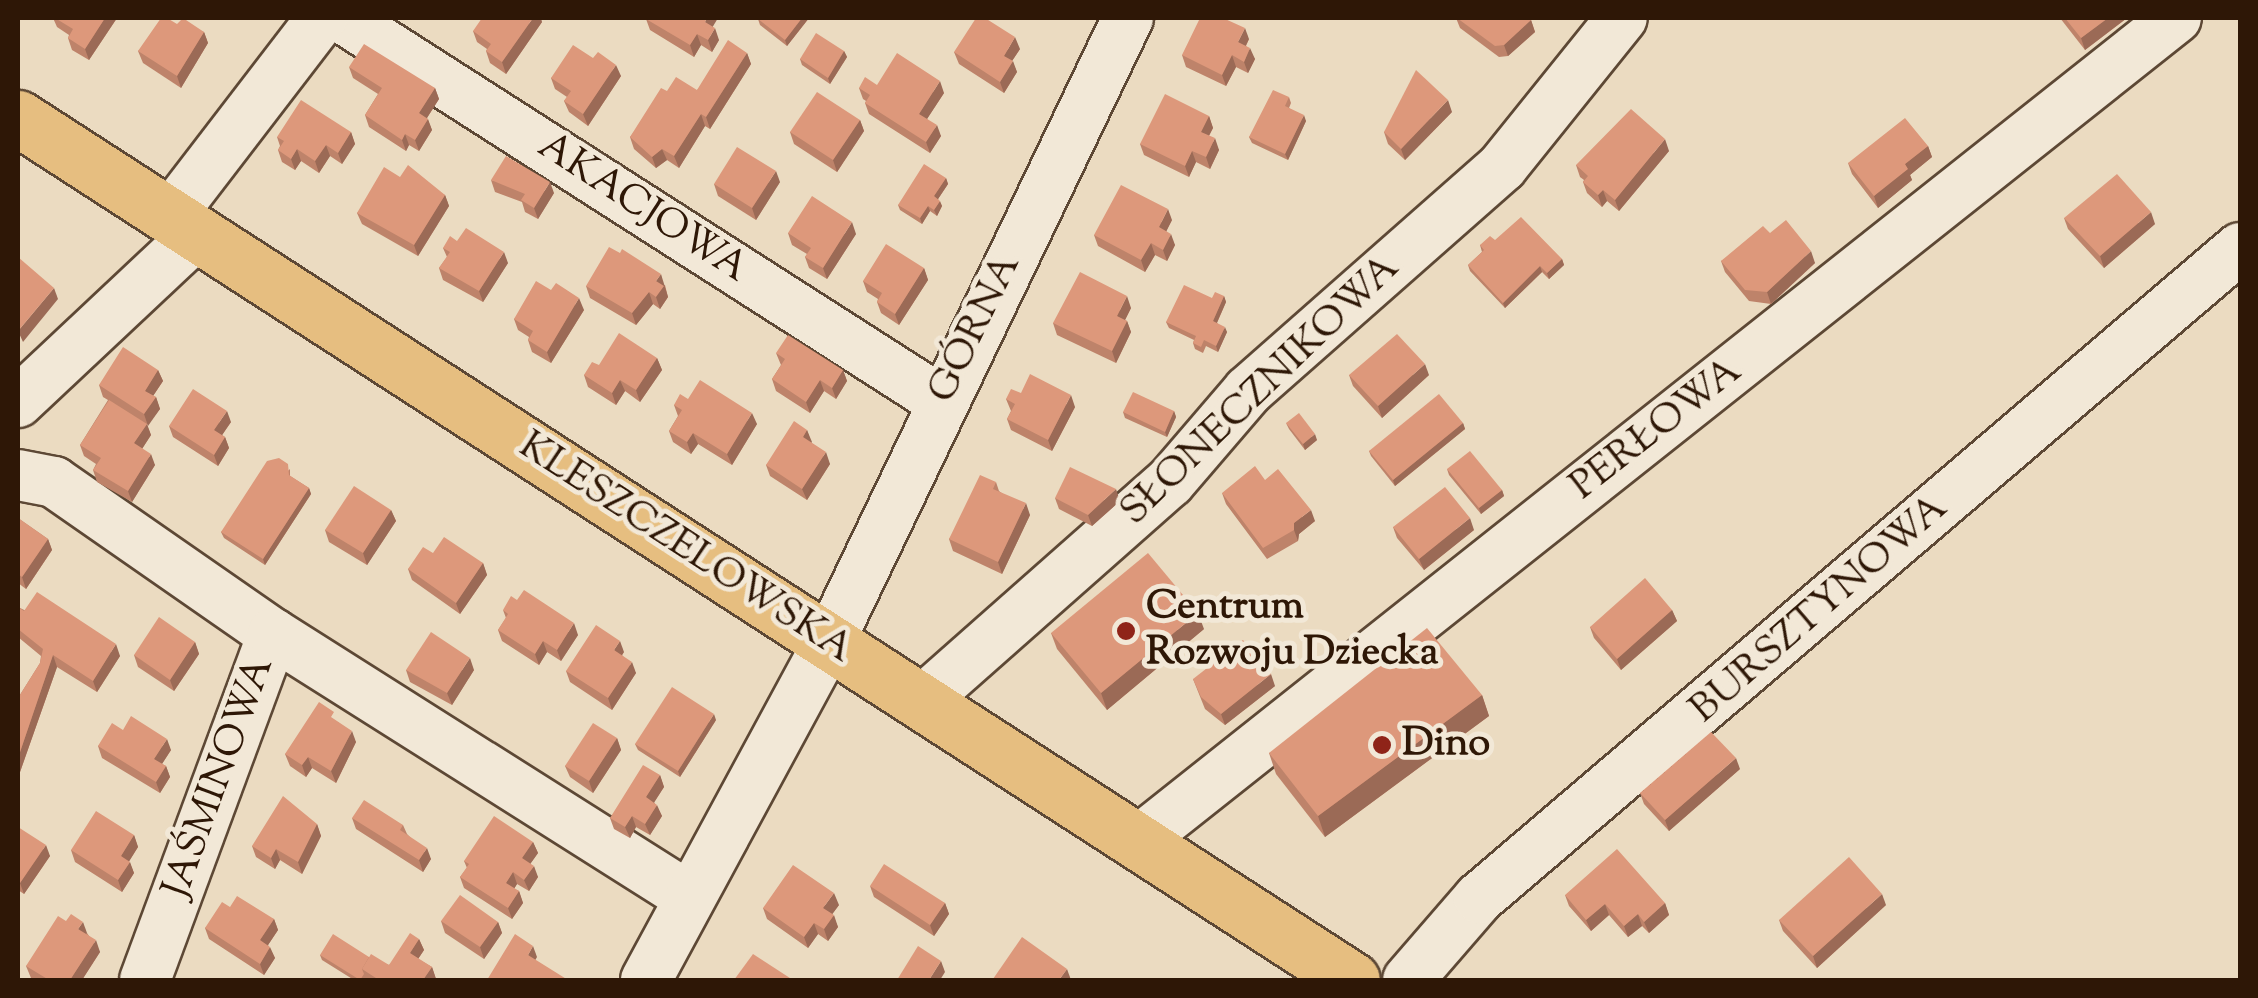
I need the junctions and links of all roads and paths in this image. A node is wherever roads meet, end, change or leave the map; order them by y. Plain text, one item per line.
1 (322, 18) edge
2 (343, 18) edge
3 (1128, 18) edge
4 (1622, 18) edge
5 (2176, 18) edge
6 (18, 118) edge
7 (184, 225) junction
8 (2240, 248) edge
9 (941, 401) junction
10 (18, 402) edge
11 (18, 475) edge
12 (272, 634) junction
13 (829, 642) junction
14 (921, 702) junction
15 (1137, 842) junction
16 (688, 896) junction
17 (145, 980) edge
18 (646, 980) edge
19 (1352, 980) edge
20 (1408, 980) edge

1 - 7 street
2 - 9 street, AKACJOWA
3 - 9 street, GÓRNA
4 - 14 street, SŁONECZNIKOWA
5 - 15 street, PERŁOWA
6 - 7 main road, KLESZCZELOWSKA
7 - 10 street
7 - 13 main road, KLESZCZELOWSKA
8 - 20 street, BURSZTYNOWA
9 - 13 street, GÓRNA
11 - 12 street, JAŚMINOWA
12 - 16 street
12 - 17 street, JAŚMINOWA
13 - 14 main road, KLESZCZELOWSKA
13 - 16 street, GÓRNA
14 - 15 main road, KLESZCZELOWSKA
15 - 19 main road, KLESZCZELOWSKA
16 - 18 street, GÓRNA

